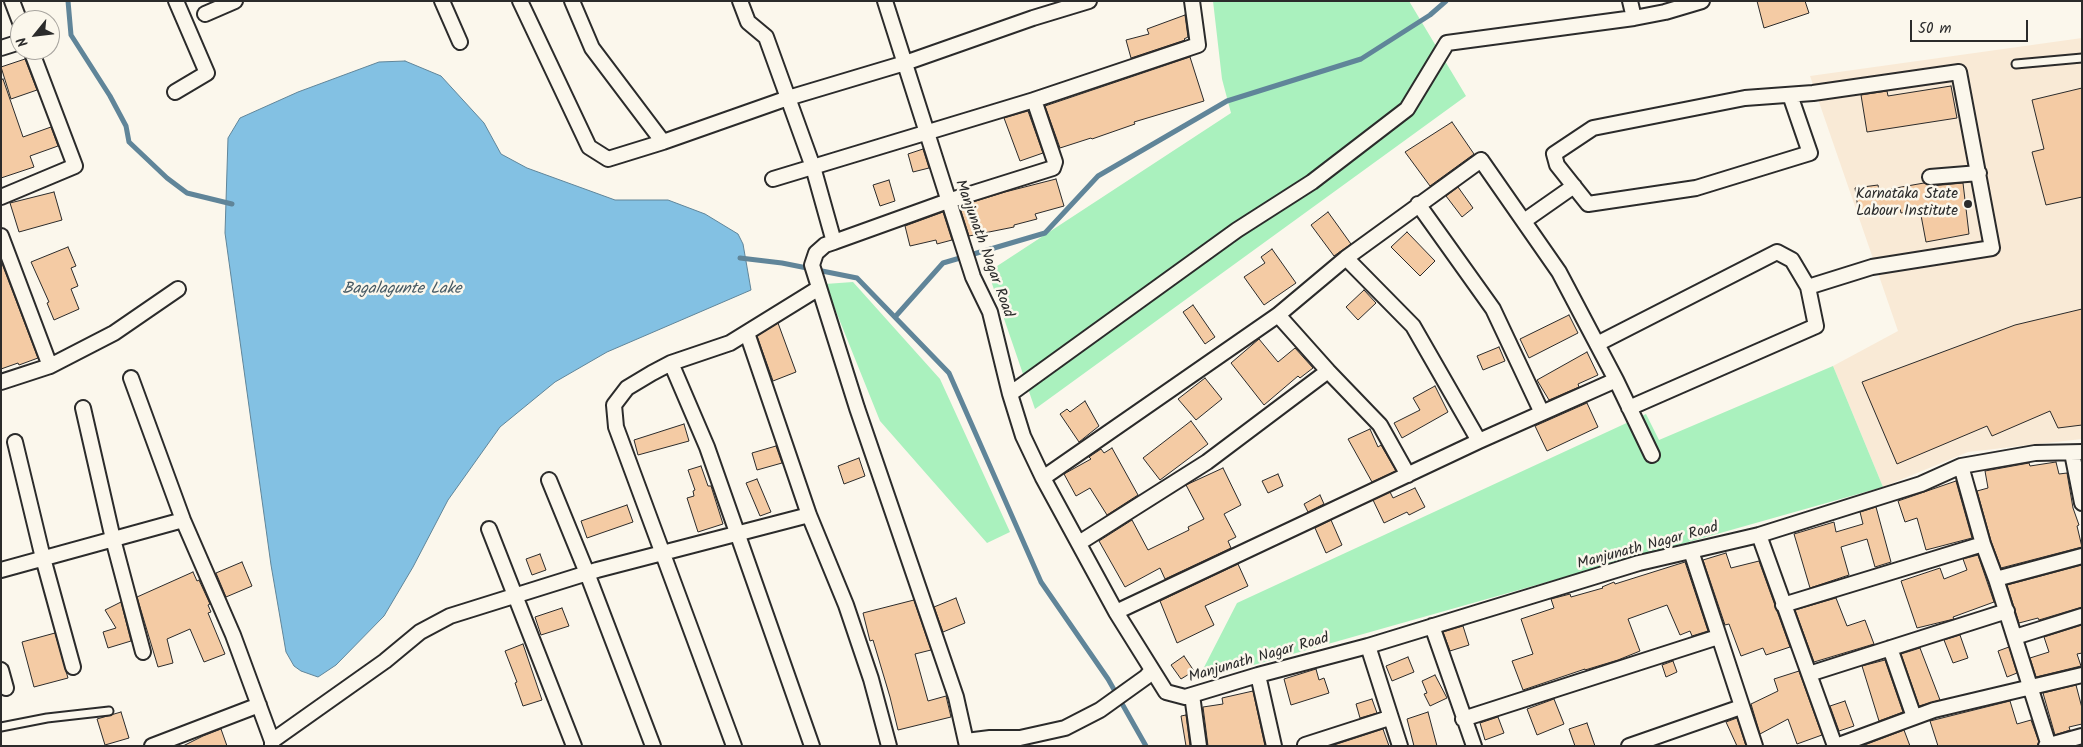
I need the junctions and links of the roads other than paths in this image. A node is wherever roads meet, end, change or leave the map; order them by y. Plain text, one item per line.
1 (176, 1) edge
2 (235, 1) edge
3 (442, 1) edge
4 (520, 1) edge
5 (572, 1) edge
6 (740, 1) edge
7 (885, 1) edge
8 (1089, 1) edge
9 (1192, 1) edge
10 (1630, 1) edge
11 (1702, 1) edge
12 (205, 14) dead end
13 (1634, 18) junction
14 (460, 42) dead end
15 (2082, 58) edge
16 (35, 60) edge
17 (905, 63) junction
18 (2016, 64) dead end
19 (175, 92) dead end
20 (1790, 95) junction
21 (788, 98) junction
22 (1034, 100) junction
23 (927, 133) junction
24 (663, 142) junction
25 (812, 167) junction
26 (1979, 173) junction
27 (1930, 177) dead end
28 (773, 179) dead end
29 (1574, 186) junction
30 (1, 197) edge
31 (948, 201) junction
32 (1418, 204) junction
33 (1524, 221) junction
34 (1, 236) edge
35 (834, 242) junction
36 (1346, 258) junction
37 (1808, 287) junction
38 (819, 288) junction
39 (178, 289) dead end
40 (1278, 315) junction
41 (746, 333) junction
42 (1597, 344) junction
43 (671, 363) junction
44 (50, 366) junction
45 (1328, 371) junction
46 (131, 378) dead end
47 (1616, 380) junction
48 (1, 382) edge
49 (1010, 394) junction
50 (83, 408) dead end
51 (1629, 408) junction
52 (1542, 413) junction
53 (1480, 440) junction
54 (15, 442) dead end
55 (2077, 452) edge
56 (1652, 455) dead end
57 (1961, 466) junction
58 (1408, 475) junction
59 (1043, 478) junction
60 (549, 480) dead end
61 (2082, 503) edge
62 (809, 515) junction
63 (183, 520) junction
64 (489, 529) dead end
65 (736, 534) junction
66 (1759, 535) junction
67 (112, 539) junction
68 (1078, 543) junction
69 (1983, 544) junction
70 (1691, 552) junction
71 (663, 553) junction
72 (2082, 556) edge
73 (43, 558) junction
74 (1, 570) edge
75 (587, 573) junction
76 (1996, 579) junction
77 (516, 594) junction
78 (1783, 605) junction
79 (2007, 611) junction
80 (1116, 612) junction
81 (2082, 616) edge
82 (1432, 626) junction
83 (1718, 637) junction
84 (2015, 637) junction
85 (1368, 646) junction
86 (1890, 648) junction
87 (143, 652) dead end
88 (73, 667) dead end
89 (1, 670) edge
90 (1149, 674) junction
91 (1810, 674) junction
92 (2082, 674) edge
93 (1258, 675) junction
94 (2031, 686) junction
95 (6, 688) dead end
96 (1192, 695) junction
97 (259, 705) junction
98 (1741, 707) junction
99 (109, 711) dead end
100 (1914, 717) junction
101 (1389, 718) junction
102 (1463, 719) junction
103 (1, 727) edge
104 (2082, 736) edge
105 (272, 743) edge
106 (966, 743) edge
107 (1305, 745) edge
108 (2048, 745) edge
109 (152, 746) edge
110 (574, 746) edge
111 (653, 746) edge
112 (734, 746) edge
113 (812, 746) edge
114 (889, 746) edge
115 (1199, 746) edge
116 (1274, 746) edge
117 (1400, 746) edge
118 (1474, 746) edge
119 (1629, 746) edge
120 (1755, 746) edge
121 (1835, 746) edge

1 - 19 street
2 - 12 street
3 - 14 street
4 - 24 street
5 - 24 street
6 - 21 street
7 - 17 street, Manjunath Nagar Road
8 - 17 street
9 - 22 street
10 - 13 street
11 - 13 street
13 - 49 street
15 - 18 lane
16 - 30 street
17 - 21 street
17 - 23 street, Manjunath Nagar Road
20 - 26 street
20 - 29 street
20 - 29 street
21 - 24 street
21 - 25 street
22 - 23 street
22 - 31 street
23 - 25 street
23 - 31 street, Manjunath Nagar Road
25 - 28 street
25 - 35 street
26 - 27 street
26 - 37 street
29 - 33 street
31 - 35 street
31 - 49 street, Manjunath Nagar Road
32 - 33 street
32 - 36 street
32 - 52 street
33 - 42 street
34 - 44 street
35 - 38 street
36 - 40 street
36 - 53 street
37 - 42 street
37 - 51 street
38 - 41 street
38 - 106 street
39 - 44 street
40 - 45 street
40 - 59 street
41 - 43 street
41 - 62 street
42 - 47 street
43 - 65 street
43 - 71 street
44 - 48 street
45 - 58 street
45 - 68 street
46 - 63 street
47 - 51 street
47 - 52 street
49 - 59 street, Manjunath Nagar Road
50 - 67 street
51 - 56 street
52 - 53 street
53 - 58 street
54 - 73 street
55 - 57 street, Manjunath Nagar Road
55 - 61 street
57 - 66 street, Manjunath Nagar Road
57 - 69 street
58 - 80 street
59 - 68 street, Manjunath Nagar Road
60 - 75 street
62 - 65 street
62 - 114 street
63 - 67 street
63 - 97 street
64 - 77 street
65 - 71 street
65 - 113 street
66 - 70 street, Manjunath Nagar Road
66 - 78 street
67 - 73 street
67 - 87 street
68 - 80 street, Manjunath Nagar Road
69 - 76 street
69 - 78 street
70 - 82 street, Manjunath Nagar Road
70 - 83 street
71 - 75 street
71 - 112 street
72 - 76 street
73 - 74 street
73 - 88 street
75 - 77 street
75 - 111 street
76 - 79 street
77 - 105 street
77 - 110 street
78 - 91 street
79 - 84 street
79 - 86 street
80 - 90 street, Manjunath Nagar Road
81 - 84 street
82 - 85 street, Manjunath Nagar Road
82 - 102 street
83 - 98 street
83 - 102 street
84 - 94 street
85 - 93 street, Manjunath Nagar Road
85 - 101 street
86 - 91 street
86 - 100 street
89 - 95 street
90 - 96 street, Manjunath Nagar Road
90 - 106 street
91 - 121 street
92 - 94 street
93 - 96 street, Manjunath Nagar Road
93 - 116 street
94 - 100 street
94 - 108 street
96 - 115 street
97 - 105 street
97 - 109 street
98 - 119 street
98 - 120 street
99 - 103 lane
100 - 121 street
101 - 107 street
101 - 117 street
102 - 118 street
104 - 108 street

